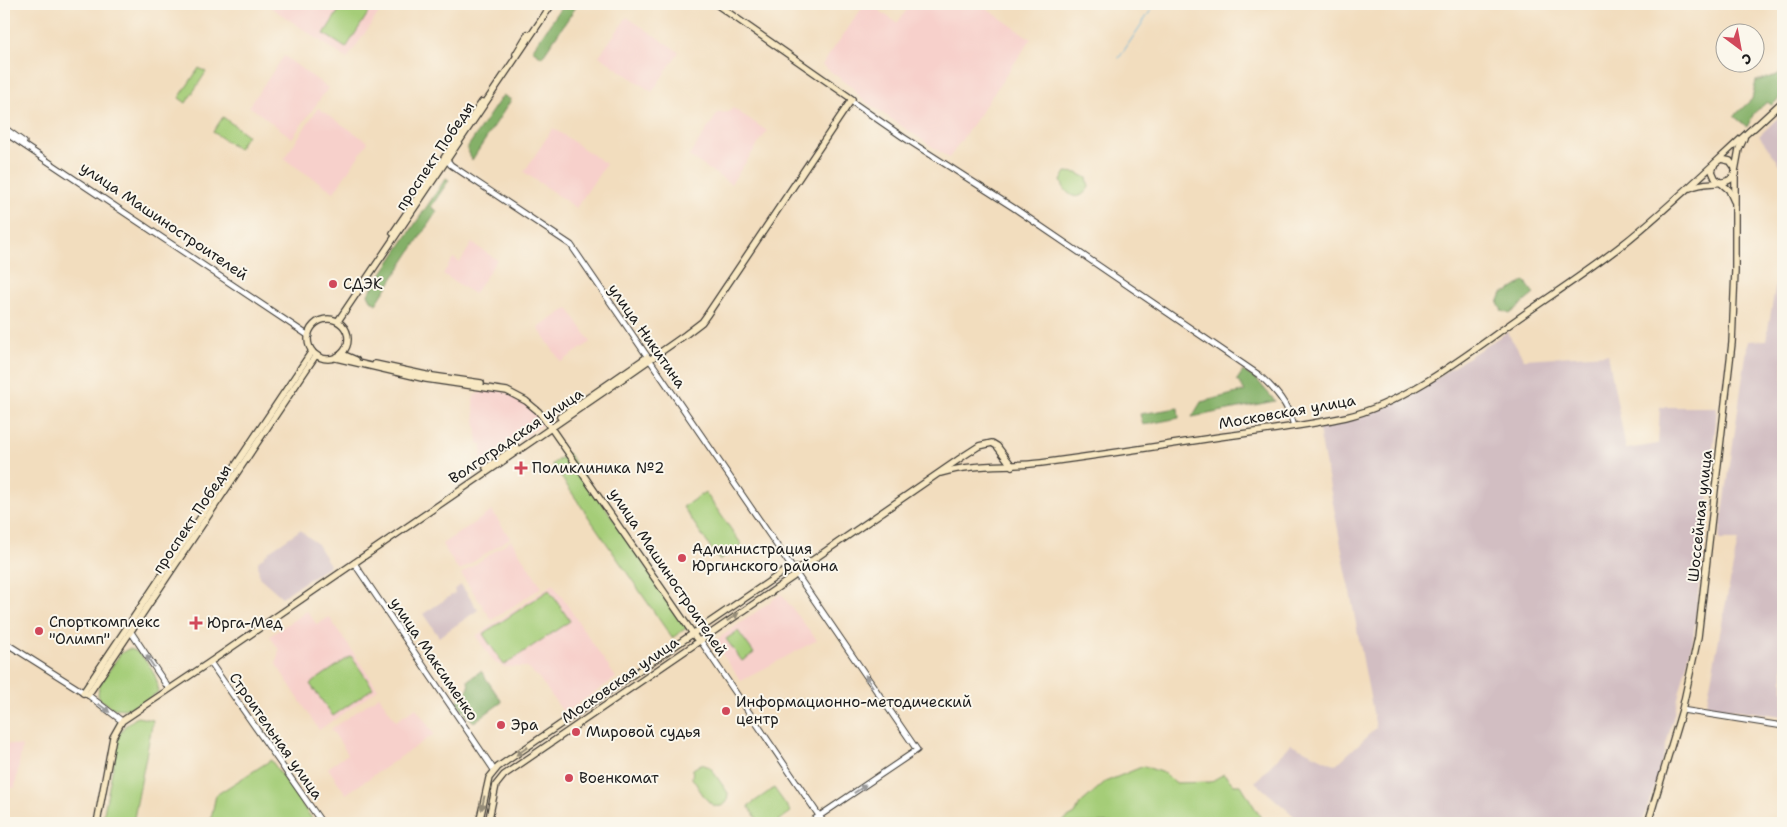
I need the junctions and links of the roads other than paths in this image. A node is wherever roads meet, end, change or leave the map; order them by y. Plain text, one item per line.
1 (551, 4) edge
2 (710, 4) edge
3 (716, 4) edge
4 (851, 99) junction
5 (1783, 100) edge
6 (1756, 125) junction
7 (6, 129) dead end
8 (447, 160) junction
9 (1716, 162) junction
10 (1735, 171) junction
11 (1720, 181) junction
12 (1680, 195) junction
13 (1736, 205) junction
14 (336, 321) junction
15 (309, 334) junction
16 (314, 353) junction
17 (339, 356) junction
18 (648, 359) junction
19 (551, 425) junction
20 (1294, 426) junction
21 (965, 455) junction
22 (1005, 456) junction
23 (971, 466) junction
24 (999, 466) junction
25 (1012, 466) junction
26 (941, 473) junction
27 (355, 562) junction
28 (791, 566) junction
29 (804, 566) junction
30 (796, 575) junction
31 (128, 631) junction
32 (694, 632) junction
33 (699, 640) junction
34 (4, 642) edge
35 (210, 662) junction
36 (168, 688) junction
37 (85, 694) junction
38 (1682, 710) junction
39 (122, 721) junction
40 (1783, 726) edge
41 (544, 736) junction
42 (549, 744) junction
43 (494, 770) junction
44 (501, 778) junction
45 (820, 816) junction
46 (97, 823) edge
47 (322, 823) edge
48 (479, 823) edge
49 (488, 823) edge
50 (809, 823) edge
51 (824, 823) edge
52 (1648, 823) edge

1 - 8 main road, проспект Победы
1 - 14 main road
2 - 4 main road
3 - 4 main road
4 - 18 main road, Волгоградская улица
4 - 20 street
5 - 6 main road, Шоссейная улица
6 - 9 main road, Московская улица
6 - 10 main road, Шоссейная улица
7 - 15 street, улица Машиностроителей
8 - 14 main road, проспект Победы
8 - 18 street, улица Никитина
9 - 10 main road
9 - 11 main road
9 - 12 main road, Московская улица
10 - 11 main road, Московская улица
10 - 13 main road, Шоссейная улица
11 - 12 main road, Московская улица
11 - 13 main road
12 - 20 main road, Московская улица
13 - 38 main road, Шоссейная улица
14 - 15 main road
14 - 17 main road
15 - 16 main road
16 - 17 main road
16 - 31 main road, проспект Победы
17 - 19 main road, улица Машиностроителей
18 - 19 main road, Волгоградская улица
18 - 28 street, улица Никитина
19 - 27 main road, Волгоградская улица
19 - 32 main road, улица Машиностроителей
19 - 36 main road
20 - 25 main road, Московская улица
21 - 22 main road, Московская улица
21 - 23 main road
21 - 26 main road, Московская улица
22 - 24 main road
22 - 25 main road, Московская улица
23 - 24 main road, Московская улица
23 - 26 main road, Московская улица
24 - 25 main road, Московская улица
26 - 29 main road, Московская улица
27 - 35 main road, Волгоградская улица
27 - 43 street, улица Максименко
28 - 29 main road
28 - 30 street, улица Никитина
28 - 32 main road, Московская улица
29 - 30 main road, Московская улица
33 -> 30 main road, Московская улица
45 -> 30 street
36 -> 31 street
31 - 37 main road, проспект Победы
32 - 33 main road, улица Машиностроителей
32 - 41 main road, Московская улица
33 - 42 main road, Московская улица
33 - 45 street, улица Машиностроителей
34 - 37 street
35 - 36 main road, Волгоградская улица
35 - 47 street, Строительная улица
36 - 39 main road, Волгоградская улица
37 -> 39 street
38 - 40 street
38 - 52 main road, Шоссейная улица
39 - 46 main road
41 - 42 main road
41 -> 43 main road, Московская улица
42 - 44 main road, Московская улица
43 - 44 main road
43 -> 48 main road
44 - 49 main road
45 - 50 street
45 - 51 street, улица Машиностроителей

